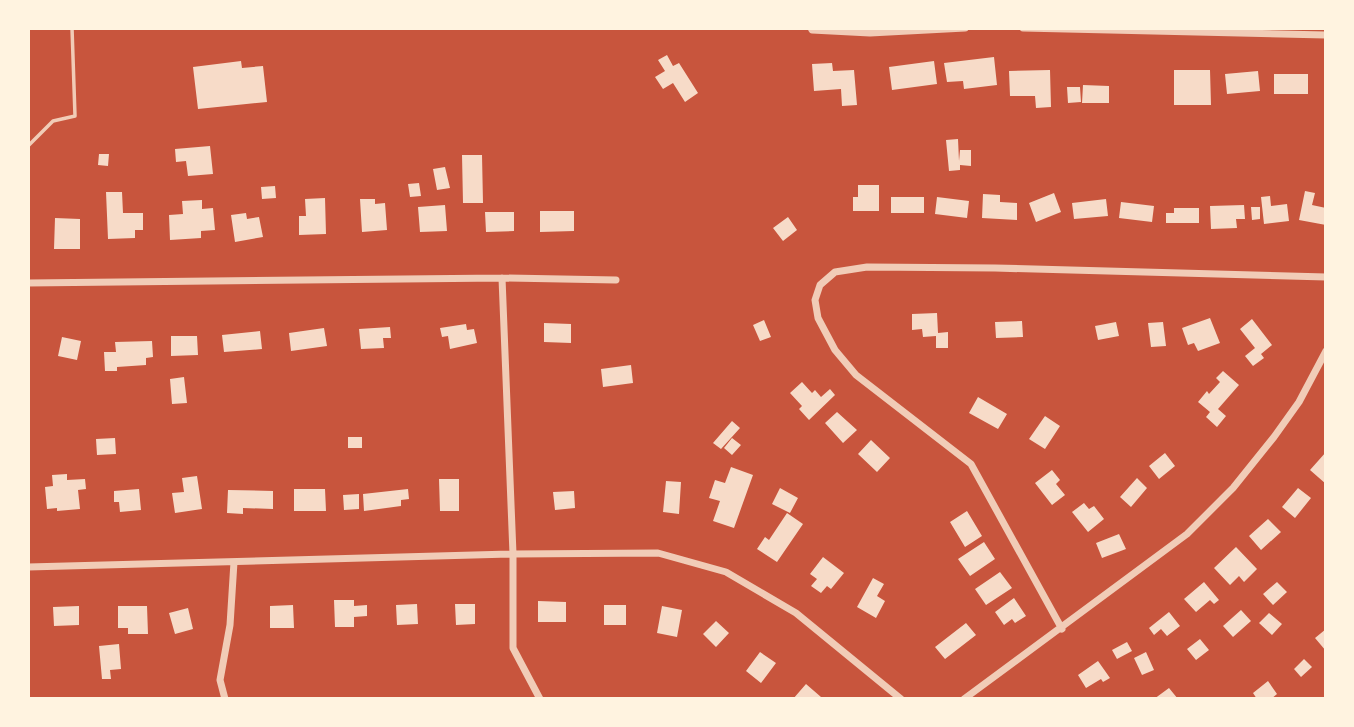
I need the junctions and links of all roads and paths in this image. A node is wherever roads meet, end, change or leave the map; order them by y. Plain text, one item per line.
1 (72, 28) edge
2 (811, 28) edge
3 (965, 28) edge
4 (1023, 28) edge
5 (1256, 31) edge
6 (1326, 35) edge
7 (28, 146) edge
8 (1326, 277) edge
9 (502, 278) junction
10 (616, 280) dead end
11 (28, 283) edge
12 (1326, 351) edge
13 (513, 554) junction
14 (234, 562) junction
15 (28, 567) edge
16 (1062, 629) junction
17 (225, 699) edge
18 (540, 699) edge
19 (901, 699) edge
20 (964, 699) edge

1 - 7 lane
2 - 3 street
4 - 5 street
5 - 6 street
8 - 16 street
9 - 10 street
9 - 11 street
9 - 13 street
12 - 16 street
13 - 14 street
13 - 18 street
13 - 19 street
14 - 15 street
14 - 17 street
16 - 20 street

